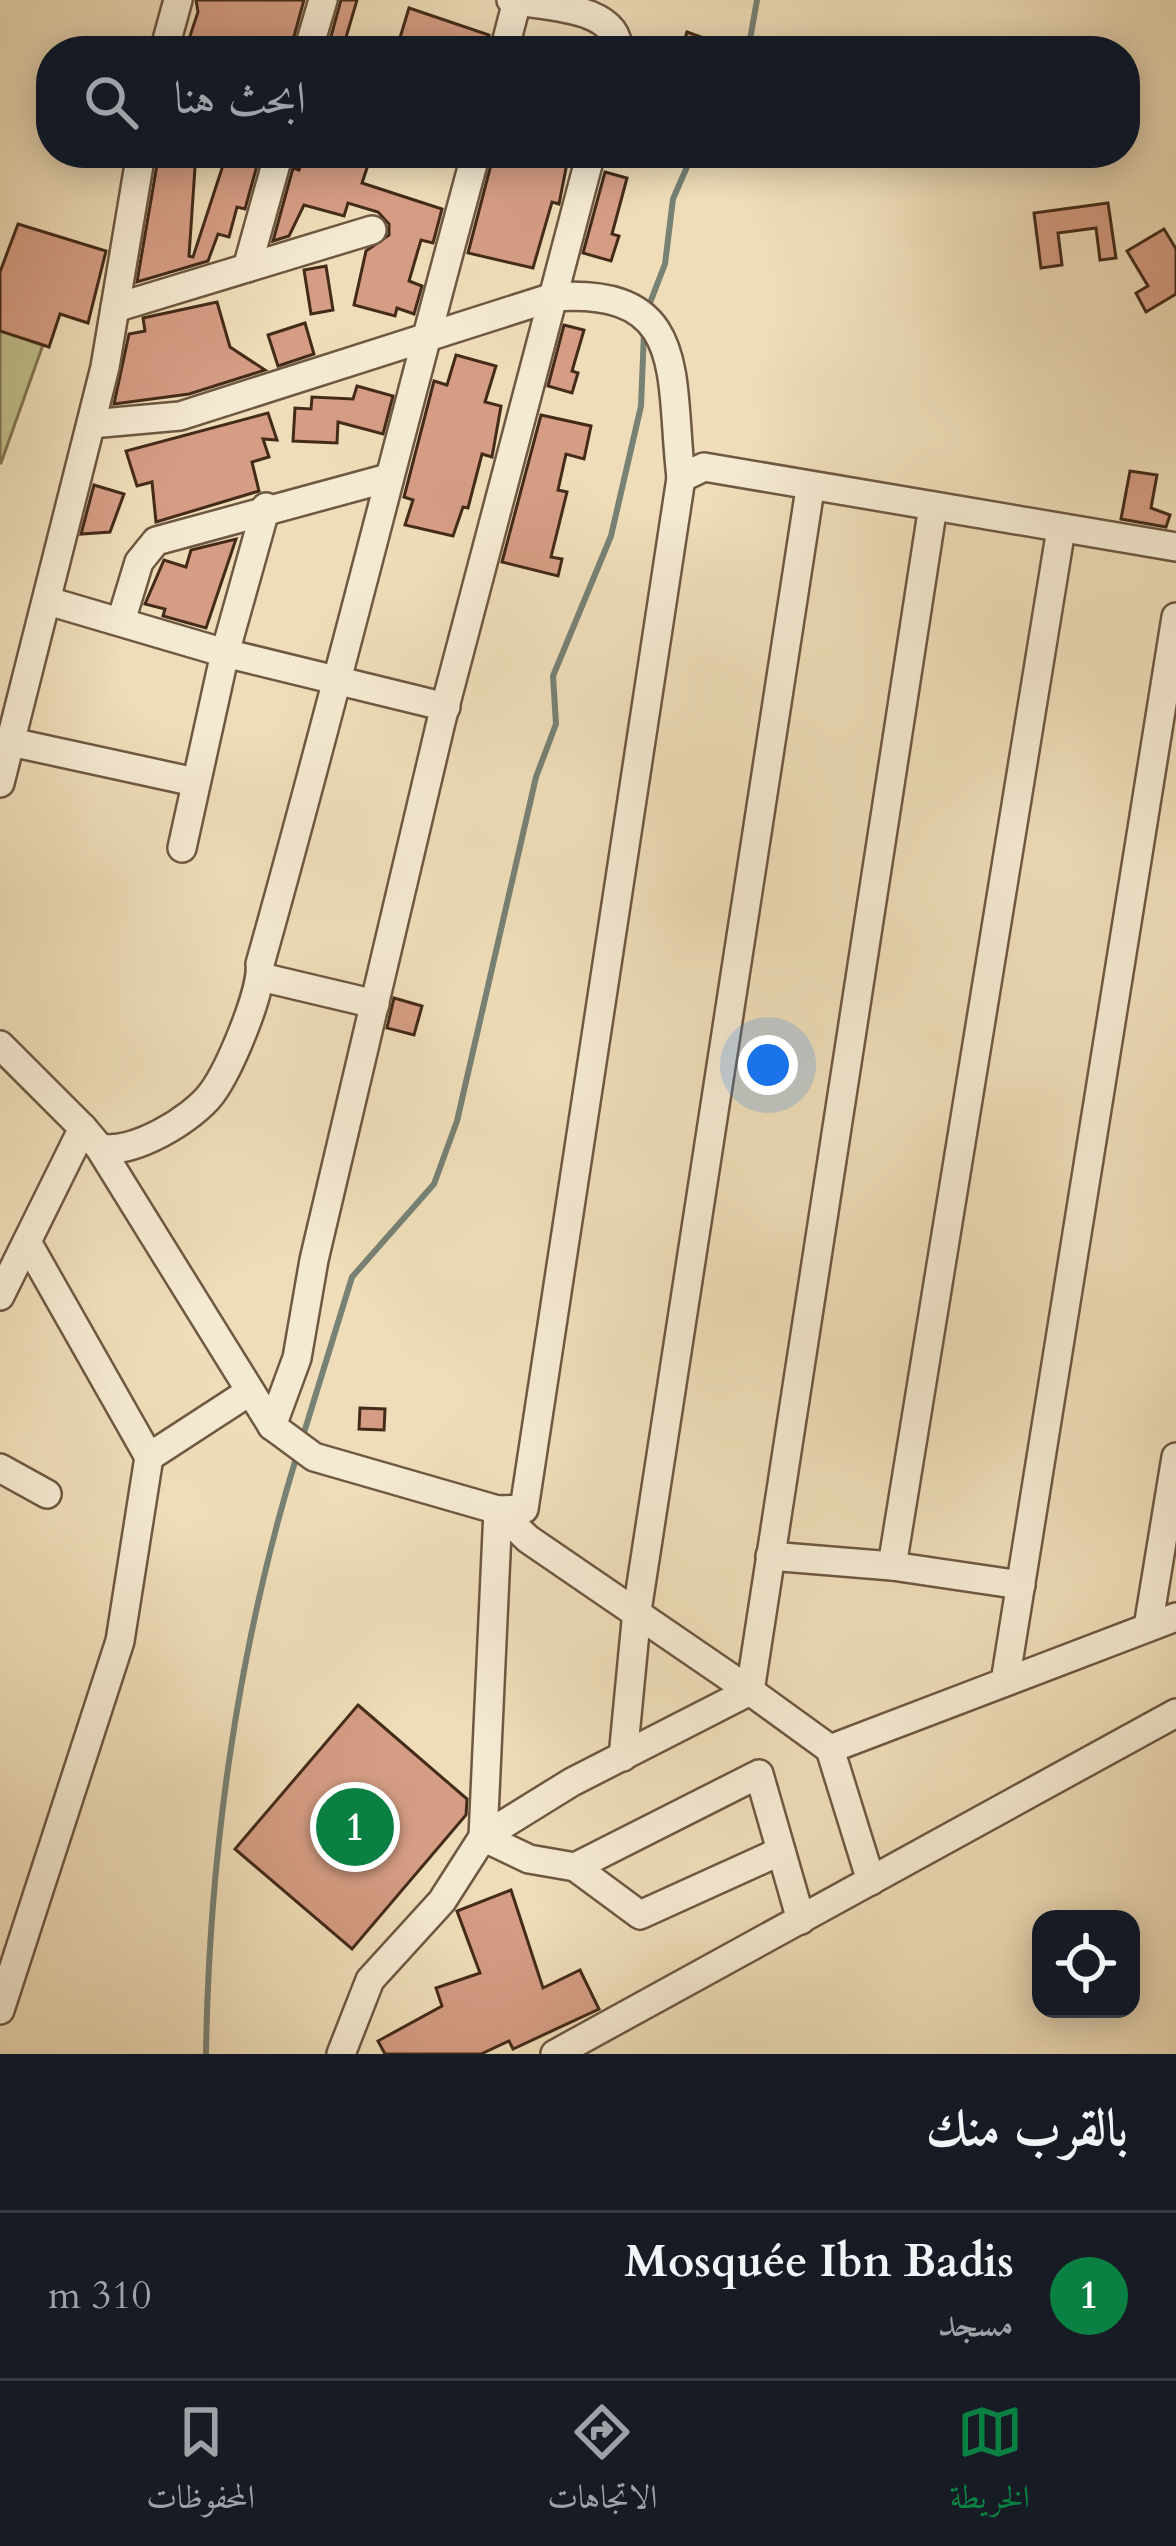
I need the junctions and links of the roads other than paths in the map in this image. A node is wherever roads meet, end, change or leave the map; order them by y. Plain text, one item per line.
1 (178, 0) edge
2 (323, 0) edge
3 (514, 1) edge
4 (168, 36) edge
5 (312, 36) edge
6 (507, 36) edge
7 (618, 36) edge
8 (138, 168) edge
9 (275, 168) edge
10 (472, 168) edge
11 (587, 168) edge
12 (372, 230) dead end
13 (247, 268) junction
14 (553, 298) junction
15 (115, 308) junction
16 (425, 338) junction
17 (91, 424) junction
18 (388, 478) junction
19 (681, 478) junction
20 (810, 489) junction
21 (933, 506) junction
22 (266, 507) junction
23 (1061, 529) junction
24 (1176, 547) edge
25 (48, 601) junction
26 (1176, 616) edge
27 (121, 621) junction
28 (225, 653) junction
29 (340, 682) junction
30 (446, 706) junction
31 (11, 742) junction
32 (195, 782) junction
33 (0, 783) edge
34 (182, 848) dead end
35 (261, 977) junction
36 (375, 1004) junction
37 (0, 1045) edge
38 (91, 1138) junction
39 (27, 1242) junction
40 (0, 1296) edge
41 (249, 1392) junction
42 (272, 1426) junction
43 (1176, 1456) edge
44 (149, 1457) junction
45 (0, 1468) edge
46 (47, 1494) dead end
47 (498, 1510) junction
48 (770, 1556) junction
49 (892, 1566) junction
50 (1021, 1585) junction
51 (637, 1612) junction
52 (1176, 1616) edge
53 (1148, 1627) junction
54 (1005, 1682) junction
55 (750, 1691) junction
56 (1176, 1713) edge
57 (830, 1749) junction
58 (623, 1757) junction
59 (483, 1837) junction
60 (781, 1851) junction
61 (575, 1867) junction
62 (871, 1881) junction
63 (801, 1920) junction
64 (0, 2011) edge
65 (559, 2053) edge
66 (340, 2054) edge

1 - 4 street
2 - 5 street
3 - 6 street
3 - 7 street
8 - 15 street
9 - 13 street
10 - 16 street
11 - 14 street
12 - 13 street
13 - 15 street
14 - 16 street
14 - 19 street
14 - 30 street
15 - 17 street
16 - 17 street
16 - 18 street
17 - 25 street
18 - 22 street
18 - 29 street
19 - 20 street
19 - 47 street
20 - 21 street
20 - 51 street
21 - 23 street
21 - 48 street
22 - 27 street
22 - 28 street
23 - 24 street
23 - 49 street
25 - 27 street
25 - 31 street
26 - 50 street
27 - 28 street
28 - 29 street
28 - 32 street
29 - 30 street
29 - 35 street
30 - 36 street
31 - 32 street
31 - 33 street
32 - 34 street
35 - 36 street
35 - 38 street
36 - 42 street
37 - 38 street
38 - 39 street
38 - 41 street
39 - 40 street
39 - 44 street
41 - 42 street
41 - 44 street
42 - 47 street
43 - 53 street
44 - 64 street
45 - 46 street
47 - 51 street
47 - 59 street
48 - 49 street
48 - 55 street
49 - 50 street
50 - 54 street
51 - 55 street
51 - 58 street
52 - 53 street
53 - 54 street
54 - 57 street
55 - 57 street
55 - 58 street
56 - 62 street
57 - 62 street
58 - 59 street
59 - 61 street
59 - 66 street
60 - 61 street
60 - 61 street
60 - 63 street
62 - 63 street
63 - 65 street

